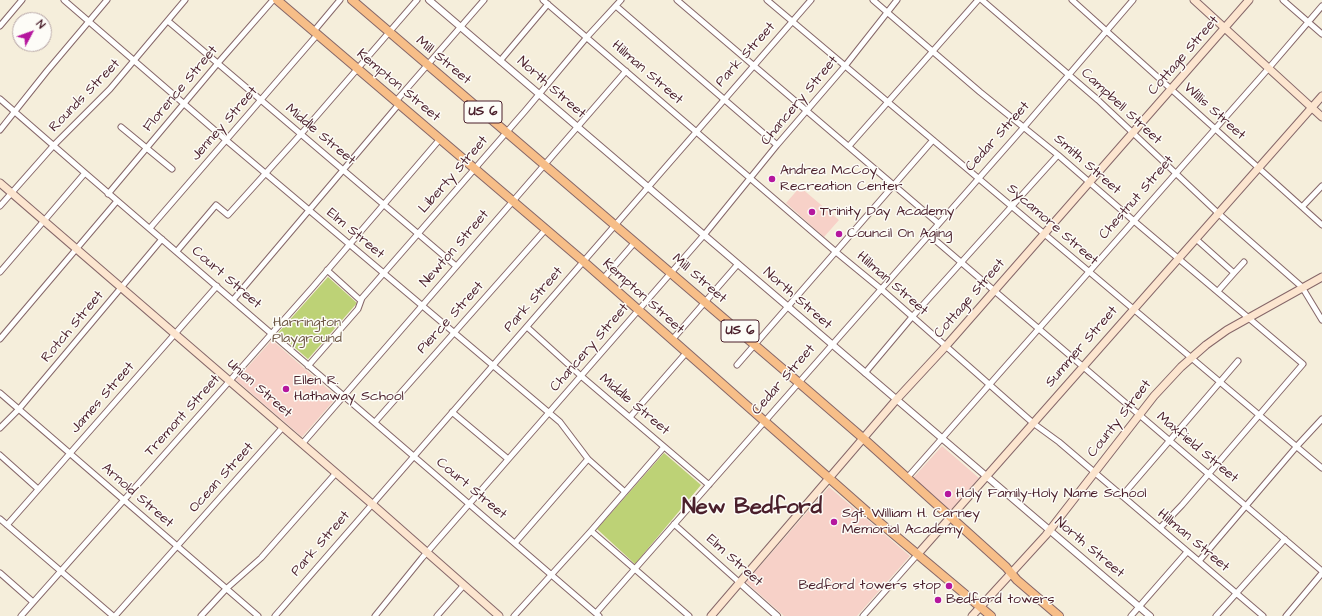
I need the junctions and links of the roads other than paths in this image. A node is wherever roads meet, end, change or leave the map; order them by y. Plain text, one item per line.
1 (22, 0) edge
2 (64, 0) edge
3 (107, 0) edge
4 (185, 0) edge
5 (273, 0) edge
6 (277, 0) edge
7 (340, 0) edge
8 (352, 0) edge
9 (417, 0) edge
10 (429, 0) edge
11 (484, 0) edge
12 (621, 0) edge
13 (677, 0) edge
14 (767, 0) edge
15 (811, 0) edge
16 (873, 0) edge
17 (897, 0) edge
18 (978, 0) edge
19 (982, 0) edge
20 (1072, 0) edge
21 (1133, 0) edge
22 (1194, 0) edge
23 (1250, 0) edge
24 (1283, 0) edge
25 (546, 2) edge
26 (616, 6) junction
27 (1322, 6) edge
28 (887, 12) junction
29 (89, 21) junction
30 (168, 21) junction
31 (792, 21) junction
32 (1307, 22) junction
33 (0, 26) edge
34 (461, 27) junction
35 (1225, 29) junction
36 (1106, 31) junction
37 (389, 32) junction
38 (316, 33) junction
39 (1322, 34) edge
40 (587, 37) junction
41 (933, 52) junction
42 (134, 61) junction
43 (500, 61) junction
44 (218, 63) junction
45 (428, 65) junction
46 (754, 65) junction
47 (845, 66) junction
48 (1268, 68) junction
49 (358, 69) junction
50 (626, 71) junction
51 (1069, 75) junction
52 (1172, 90) junction
53 (539, 94) junction
54 (1322, 96) edge
55 (0, 99) edge
56 (724, 99) junction
57 (261, 100) junction
58 (888, 101) junction
59 (397, 102) junction
60 (184, 104) junction
61 (1312, 108) junction
62 (15, 112) junction
63 (807, 112) junction
64 (1322, 117) edge
65 (120, 127) dead end
66 (577, 127) junction
67 (1024, 127) junction
68 (1215, 128) junction
69 (0, 130) edge
70 (696, 131) junction
71 (507, 132) junction
72 (301, 134) junction
73 (1133, 134) junction
74 (440, 139) junction
75 (226, 140) junction
76 (933, 140) junction
77 (777, 145) junction
78 (54, 146) junction
79 (849, 146) junction
80 (146, 148) junction
81 (1058, 155) junction
82 (545, 165) junction
83 (172, 169) dead end
84 (475, 169) junction
85 (1258, 169) junction
86 (343, 170) junction
87 (265, 173) junction
88 (1175, 173) junction
89 (85, 174) junction
90 (978, 177) junction
91 (751, 179) junction
92 (1090, 182) junction
93 (0, 183) edge
94 (894, 185) junction
95 (1322, 186) edge
96 (648, 187) junction
97 (11, 193) junction
98 (108, 194) junction
99 (117, 201) junction
100 (513, 201) junction
101 (384, 205) junction
102 (0, 206) edge
103 (1012, 207) junction
104 (1302, 207) junction
105 (309, 210) junction
106 (1218, 214) junction
107 (1134, 220) junction
108 (44, 221) junction
109 (938, 223) junction
110 (615, 224) junction
111 (1322, 225) edge
112 (150, 228) junction
113 (546, 229) junction
114 (418, 234) junction
115 (928, 234) junction
116 (1045, 234) junction
117 (704, 235) junction
118 (1196, 239) junction
119 (162, 240) junction
120 (636, 242) junction
121 (350, 245) junction
122 (76, 249) junction
123 (176, 251) junction
124 (836, 252) junction
125 (1179, 258) junction
126 (583, 262) junction
127 (1244, 262) dead end
128 (962, 263) junction
129 (738, 264) junction
130 (456, 266) junction
131 (327, 270) junction
132 (0, 272) edge
133 (671, 272) junction
134 (1088, 272) junction
135 (383, 273) junction
136 (1234, 273) junction
137 (1322, 277) edge
138 (603, 279) junction
139 (217, 286) junction
140 (121, 288) junction
141 (1302, 288) junction
142 (881, 289) junction
143 (994, 291) junction
144 (1218, 291) junction
145 (233, 300) junction
146 (360, 300) junction
147 (705, 302) junction
148 (422, 306) junction
149 (788, 307) junction
150 (1133, 309) junction
151 (639, 310) junction
152 (912, 317) junction
153 (1249, 317) junction
154 (1322, 320) edge
155 (526, 327) junction
156 (1038, 328) junction
157 (271, 333) junction
158 (453, 333) junction
159 (175, 334) junction
160 (0, 339) edge
161 (672, 340) junction
162 (755, 344) junction
163 (832, 344) junction
164 (946, 346) junction
165 (686, 353) junction
166 (1191, 358) junction
167 (1238, 361) dead end
168 (736, 364) dead end
169 (308, 366) junction
170 (492, 366) junction
171 (1083, 367) junction
172 (865, 373) junction
173 (581, 376) junction
174 (230, 381) junction
175 (799, 382) junction
176 (1219, 382) junction
177 (990, 383) junction
178 (0, 393) edge
179 (344, 397) junction
180 (896, 400) junction
181 (19, 409) junction
182 (452, 412) junction
183 (548, 413) junction
184 (1258, 415) junction
185 (1139, 416) junction
186 (630, 417) junction
187 (1322, 419) edge
188 (764, 421) junction
189 (375, 422) junction
190 (1034, 423) junction
191 (283, 427) junction
192 (0, 428) edge
193 (864, 439) junction
194 (942, 439) junction
195 (1170, 440) junction
196 (302, 444) junction
197 (1297, 446) junction
198 (664, 447) junction
199 (70, 454) junction
200 (0, 455) edge
201 (413, 456) junction
202 (508, 459) junction
203 (588, 459) junction
204 (1322, 468) edge
205 (336, 473) junction
206 (1095, 473) junction
207 (1208, 473) junction
208 (986, 477) junction
209 (829, 478) junction
210 (907, 478) junction
211 (709, 485) junction
212 (38, 489) junction
213 (625, 492) junction
214 (1122, 496) junction
215 (124, 500) junction
216 (372, 504) junction
217 (470, 504) junction
218 (1246, 506) junction
219 (951, 517) junction
220 (0, 519) edge
221 (674, 524) junction
222 (7, 525) junction
223 (1160, 528) junction
224 (591, 531) junction
225 (1049, 531) junction
226 (1285, 539) junction
227 (515, 543) junction
228 (177, 546) junction
229 (428, 552) junction
230 (1188, 552) junction
231 (917, 555) junction
232 (1199, 561) junction
233 (634, 569) junction
234 (61, 571) junction
235 (1322, 572) edge
236 (0, 573) edge
237 (1012, 573) junction
238 (551, 574) junction
239 (740, 583) junction
240 (464, 585) junction
241 (226, 589) junction
242 (1236, 593) junction
243 (34, 602) junction
244 (980, 607) junction
245 (1139, 607) junction
246 (597, 615) edge
247 (20, 616) edge
248 (114, 616) edge
249 (201, 616) edge
250 (258, 616) edge
251 (275, 616) edge
252 (375, 616) edge
253 (437, 616) edge
254 (499, 616) edge
255 (514, 616) edge
256 (689, 616) edge
257 (711, 616) edge
258 (777, 616) edge
259 (863, 616) edge
260 (972, 616) edge
261 (991, 616) edge
262 (1059, 616) edge
263 (1131, 616) edge
264 (1150, 616) edge
265 (1216, 616) edge
266 (1263, 616) edge
267 (1286, 616) edge

1 - 33 street
2 - 29 street, Elm Street
3 - 29 street
4 - 30 street, Rounds Street
5 - 44 street, Florence Street
6 - 38 main road, Kempton Street
7 - 38 street, Jenney Street
8 - 37 main road, Mill Street / US 6
9 - 37 street
10 - 34 street, North Street
11 - 34 street
12 - 26 street, Liberty Street
13 - 46 street
14 - 31 street, Sycamore Street
15 - 31 street, Park Street
16 - 28 street, Smith Street
17 - 28 street, Chancery Street
18 - 41 street
19 - 51 street, Campbell Street
20 - 36 street, Willis Street
21 - 36 street, Cedar Street
22 - 35 main road
23 - 35 main road, Cottage Street
24 - 32 street
25 - 40 street, Hillman Street
25 - 43 street
26 - 40 street, Liberty Street
26 - 56 street
27 - 32 street, Chestnut Street
28 - 41 street, Smith Street
28 - 47 street, Chancery Street
29 - 42 street, Elm Street
29 - 62 street
30 - 42 street, Rounds Street
30 - 44 street, Middle Street
31 - 46 street, Park Street
31 - 47 street, Sycamore Street
32 - 39 street
32 - 48 street, Chestnut Street
34 - 43 street, North Street
34 - 45 street
35 - 48 main road
35 - 52 main road, Cottage Street
36 - 51 street, Cedar Street
36 - 52 street, Willis Street
37 - 45 main road, Mill Street / US 6
37 - 49 street
38 - 49 main road, Kempton Street
38 - 57 street, Jenney Street
40 - 50 street, Hillman Street
40 - 53 street, Liberty Street
41 - 58 street
41 - 67 street, Smith Street
42 - 60 street, Elm Street
42 - 78 street, Rounds Street
43 - 53 street, North Street
44 - 57 street, Middle Street
44 - 60 street, Florence Street
45 - 59 street
45 - 71 main road, Mill Street / US 6
46 - 56 street, Park Street
46 - 63 street
47 - 58 street, Sycamore Street
47 - 63 street, Chancery Street
48 - 61 main road
48 - 68 street, Chestnut Street
49 - 59 main road, Kempton Street
49 - 72 street
50 - 66 street, Newton Street
50 - 70 street, Hillman Street
51 - 67 street, Cedar Street
51 - 73 street, Campbell Street
52 - 68 street, Willis Street
52 - 73 main road, Cottage Street
53 - 66 street, North Street
53 - 71 street, Liberty Street
54 - 61 main road, Summer Street
55 - 62 street, Court Street
56 - 70 street, Park Street
56 - 77 street
57 - 72 street, Middle Street
57 - 75 street, Jenney Street
58 - 76 street, Sycamore Street
58 - 79 street
59 - 74 main road, Kempton Street
59 - 86 street
60 - 75 street, Elm Street
60 - 80 street, Florence Street
61 - 64 main road
61 - 85 main road, Summer Street
62 - 69 street
62 - 78 street, Court Street
63 - 77 street, Chancery Street
63 - 79 street
65 - 80 street
66 - 82 street, Newton Street
66 - 96 street, North Street
67 - 81 street, Smith Street
67 - 90 street, Cedar Street
68 - 85 street, Willis Street
68 - 88 street, Chestnut Street
70 - 91 street, Hillman Street
70 - 96 street, Park Street
71 - 82 main road, Mill Street / US 6
71 - 84 street, Liberty Street
72 - 86 street, Middle Street
72 - 87 street
73 - 88 street, Campbell Street
73 - 92 main road, Cottage Street
74 - 84 main road, Kempton Street
74 - 101 street, Tremont Street
75 - 87 street, Elm Street
75 - 112 street, Jenney Street
76 - 90 street, Sycamore Street
76 - 94 street
77 - 91 street, Chancery Street
78 - 89 street, Court Street
78 - 97 street, Rounds Street
79 - 94 street
80 - 83 street
80 - 98 street, Florence Street
81 - 92 street, Smith Street
81 - 103 street
82 - 100 street, Newton Street
82 - 110 main road, Mill Street / US 6
84 - 100 main road, Kempton Street
84 - 114 street, Liberty Street
85 - 104 street, Willis Street
85 - 106 main road, Summer Street
86 - 101 street, Middle Street
86 - 105 street
87 - 105 street, Elm Street
87 - 123 street
88 - 106 street, Campbell Street
88 - 107 street, Chestnut Street
89 - 98 street, Court Street
89 - 108 street
90 - 103 street, Sycamore Street
90 - 109 street, Cedar Street
91 - 117 street, Chancery Street
91 - 124 street, Hillman Street
92 - 107 street, Smith Street
92 - 116 main road, Cottage Street
93 - 97 main road, Union Street
94 - 109 street
94 - 124 street
95 - 104 street
96 - 110 street, Park Street
96 - 117 street, North Street
97 - 102 street, Rounds Street
97 - 108 main road, Union Street
98 - 99 street, Court Street
99 - 112 street, Court Street
99 - 122 street
100 - 113 main road, Kempton Street
100 - 130 street, Newton Street
101 - 114 street, Middle Street
101 - 121 street, Tremont Street
103 - 116 street, Sycamore Street
103 - 128 street
104 - 111 street, Willis Street
105 - 121 street, Elm Street
105 - 145 street
106 - 118 main road, Summer Street
106 - 141 street, Campbell Street
107 - 125 street, Smith Street
107 - 134 street, Chestnut Street
108 - 122 main road, Union Street
108 - 132 street
109 - 115 street, Cedar Street
110 - 120 main road, Mill Street / US 6
110 - 126 street, Park Street
112 - 119 street, Court Street
113 - 126 main road, Kempton Street
113 - 158 street, Pierce Street
114 - 130 street, Middle Street
114 - 135 street, Liberty Street
115 - 128 street, Maxfield Street
115 - 142 street, Cedar Street
116 - 134 street, Sycamore Street
116 - 143 main road, Cottage Street
117 - 129 street, North Street
117 - 133 street, Chancery Street
118 - 125 main road, Summer Street
118 - 136 street
119 - 123 street, Court Street
119 - 140 street, Rotch Street
120 - 133 main road, Mill Street / US 6
120 - 138 street
121 - 131 street, Tremont Street
121 - 135 street, Elm Street
122 - 140 main road, Union Street
122 - 160 street
123 - 139 street, Court Street
124 - 142 street, Hillman Street
124 - 149 street
125 - 144 street, Smith Street
125 - 150 main road, Summer Street
126 - 138 main road, Kempton Street
126 - 155 street, Park Street
127 - 136 street
128 - 143 street, Maxfield Street
128 - 152 street
129 - 147 street
129 - 149 street, North Street
130 - 148 street, Newton Street
131 - 146 street
131 - 157 street, Tremont Street
133 - 147 main road, Mill Street / US 6
133 - 151 street, Chancery Street
134 - 150 street, Sycamore Street
134 - 156 street, Chestnut Street
135 - 146 street, Liberty Street
135 - 148 street, Elm Street
136 - 144 street
137 - 141 main road, County Street
138 - 151 main road, Kempton Street
139 - 145 street, Court Street
139 - 159 street, James Street
140 - 159 main road, Union Street
140 - 181 street, Rotch Street
141 - 153 main road, County Street
141 - 154 street, Campbell Street
142 - 152 street, Hillman Street
142 - 163 street, Cedar Street
143 - 156 street, Maxfield Street
143 - 164 main road, Cottage Street
144 - 153 street, Smith Street
145 - 157 street, Court Street
146 - 169 street, Liberty Street
147 - 161 street
147 - 162 main road, Mill Street / US 6
148 - 158 street, Elm Street
148 - 179 street, Newton Street
149 - 162 street
149 - 163 street, North Street
150 - 166 street, Sycamore Street
150 - 171 main road, Summer Street
151 - 161 main road, Kempton Street
151 - 173 street, Chancery Street
152 - 164 street, Hillman Street
152 - 172 street
153 - 166 main road, County Street
153 - 184 street, Smith Street
155 - 170 street, Park Street
155 - 173 street, Middle Street
156 - 171 street, Maxfield Street
156 - 177 street, Chestnut Street
157 - 169 street, Court Street
157 - 174 street, Tremont Street
158 - 170 street, Elm Street
158 - 189 street, Pierce Street
159 - 174 main road, Union Street
159 - 199 street, James Street
161 - 165 main road, Kempton Street
162 - 168 street
162 - 175 main road, Mill Street / US 6
163 - 172 street, North Street
163 - 175 street, Cedar Street
164 - 177 street, Hillman Street
164 - 180 main road, Cottage Street
165 - 186 street
165 - 188 main road, Kempton Street
166 - 176 street, Sycamore Street
166 - 185 main road, County Street
167 - 176 street
169 - 179 street, Court Street
170 - 182 street, Park Street
170 - 183 street, Elm Street
171 - 185 street, Maxfield Street
171 - 190 main road, Summer Street
172 - 180 street, North Street
173 - 183 street, Chancery Street
173 - 186 street, Middle Street
174 - 191 main road, Union Street
174 - 215 street, Tremont Street
175 - 188 street, Cedar Street
175 - 193 main road, Mill Street / US 6
176 - 184 street, Sycamore Street
176 - 195 street
177 - 190 street, Hillman Street
177 - 194 street, Chestnut Street
178 - 181 street, Arnold Street
179 - 189 street, Court Street
179 - 196 street, Newton Street
180 - 193 main road, Cottage Street
180 - 194 street, North Street
181 - 192 street, Rotch Street
181 - 199 street, Arnold Street
182 - 201 street, Park Street
182 - 202 street
183 - 202 street, Chancery Street
183 - 203 street, Elm Street
184 - 197 street, Sycamore Street
184 - 207 street
185 - 195 street, Maxfield Street
185 - 206 main road, County Street
186 - 198 street, Middle Street
187 - 197 street
188 - 209 main road, Kempton Street
188 - 211 street, Cedar Street
189 - 201 street, Court Street
190 - 206 street, Hillman Street
190 - 208 main road, Summer Street
191 - 196 main road, Union Street
191 - 228 street, Ocean Street
193 - 209 main road, Cottage Street
193 - 210 main road, Mill Street / US 6
194 - 208 street, North Street
194 - 210 street, Chestnut Street
195 - 207 street, Maxfield Street
195 - 214 street
196 - 205 main road, Union Street
197 - 204 street, Sycamore Street
197 - 218 street
198 - 211 street, Middle Street
198 - 213 street
199 - 212 street, James Street
199 - 215 street, Arnold Street
200 - 212 street
201 - 216 street, Park Street
201 - 217 street, Court Street
202 - 217 street, Chancery Street
203 - 213 street, Elm Street
203 - 227 street
205 - 216 main road, Union Street
205 - 241 street
206 - 214 street, Hillman Street
206 - 225 main road, County Street
207 - 218 street, Maxfield Street
207 - 223 street
208 - 219 main road, Summer Street
208 - 225 street, North Street
209 - 231 main road, Kempton Street
209 - 239 main road, Cottage Street
210 - 219 main road, Mill Street / US 6
211 - 221 street, Cedar Street
212 - 222 street, James Street
213 - 224 street
214 - 223 street, Hillman Street
215 - 228 street, Arnold Street
215 - 234 street, Tremont Street
216 - 229 main road, Union Street
216 - 251 street, Park Street
217 - 227 street, Court Street
217 - 229 street, Chancery Street
218 - 226 street, Maxfield Street
218 - 232 street
219 - 231 main road, Summer Street
219 - 237 main road, Mill Street / US 6
220 - 222 street
221 - 233 street, Cedar Street
221 - 239 street, Elm Street
222 - 234 street
223 - 230 street, Hillman Street
224 - 233 street
224 - 238 street
225 - 237 main road, County Street
225 - 245 street, North Street
226 - 235 street, Maxfield Street
226 - 242 street
227 - 238 street, Court Street
228 - 241 street, Arnold Street
228 - 248 street, Ocean Street
229 - 240 main road, Union Street
229 - 252 street, Chancery Street
230 - 232 street, Hillman Street
230 - 245 street
231 - 244 main road, Kempton Street
231 - 259 street, Summer Street
232 - 242 street, Hillman Street
233 - 246 street, Cedar Street
233 - 256 street
234 - 243 street, Tremont Street
234 - 248 street
235 - 267 street
236 - 243 street
237 - 244 main road, County Street
237 - 262 main road, Mill Street / US 6
238 - 246 street, Court Street
238 - 255 street
239 - 257 main road, Cottage Street
239 - 258 street, Elm Street
240 - 253 street
240 - 254 main road, Union Street
241 - 249 street
241 - 250 street, Arnold Street
242 - 265 street
242 - 266 street, Hillman Street
243 - 247 street, Tremont Street
244 - 260 main road, County Street
244 - 261 main road, Kempton Street
245 - 263 street
245 - 264 street, North Street

